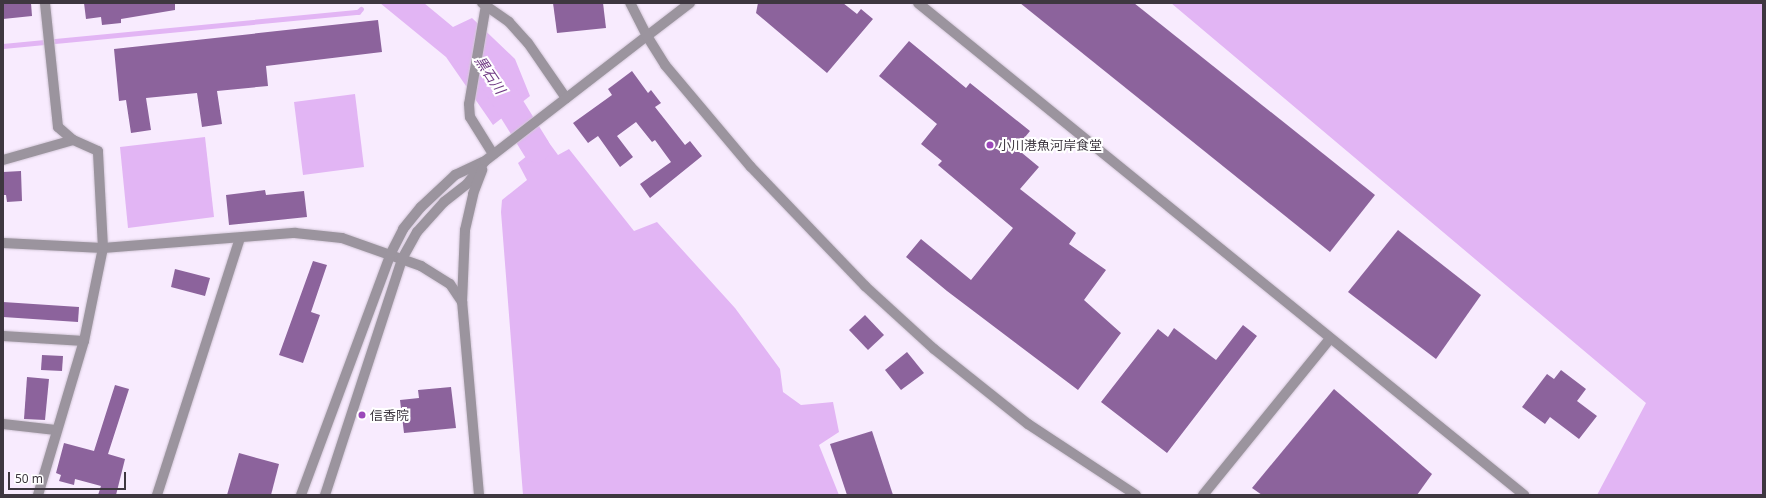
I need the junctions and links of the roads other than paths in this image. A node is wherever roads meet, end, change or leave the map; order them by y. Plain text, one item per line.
1 (45, 3) edge
2 (630, 3) edge
3 (690, 3) edge
4 (918, 3) edge
5 (484, 4) edge
6 (647, 36) junction
7 (566, 98) junction
8 (73, 140) junction
9 (494, 154) junction
10 (3, 160) edge
11 (485, 161) junction
12 (240, 238) junction
13 (3, 242) edge
14 (103, 248) junction
15 (391, 253) junction
16 (402, 259) junction
17 (462, 302) junction
18 (3, 336) edge
19 (1330, 339) junction
20 (84, 341) junction
21 (3, 424) edge
22 (56, 430) junction
23 (38, 495) edge
24 (157, 495) edge
25 (301, 495) edge
26 (325, 495) edge
27 (479, 495) edge
28 (1136, 495) edge
29 (1203, 495) edge
30 (1524, 495) edge

1 - 8 street
2 - 6 street
3 - 6 street
4 - 19 street
5 - 7 street
5 - 9 street
6 - 7 street
6 - 28 street
7 - 9 street
8 - 10 street
8 - 14 street
9 - 11 street
11 - 15 street
11 - 16 street
11 - 17 street
12 - 14 street
12 - 15 street
12 - 24 street
13 - 14 street
14 - 20 street
15 - 16 street
15 - 25 street
16 - 17 street
16 - 26 street
17 - 27 street
18 - 20 street
19 - 29 street
19 - 30 street
20 - 22 street
21 - 22 street
22 - 23 street

